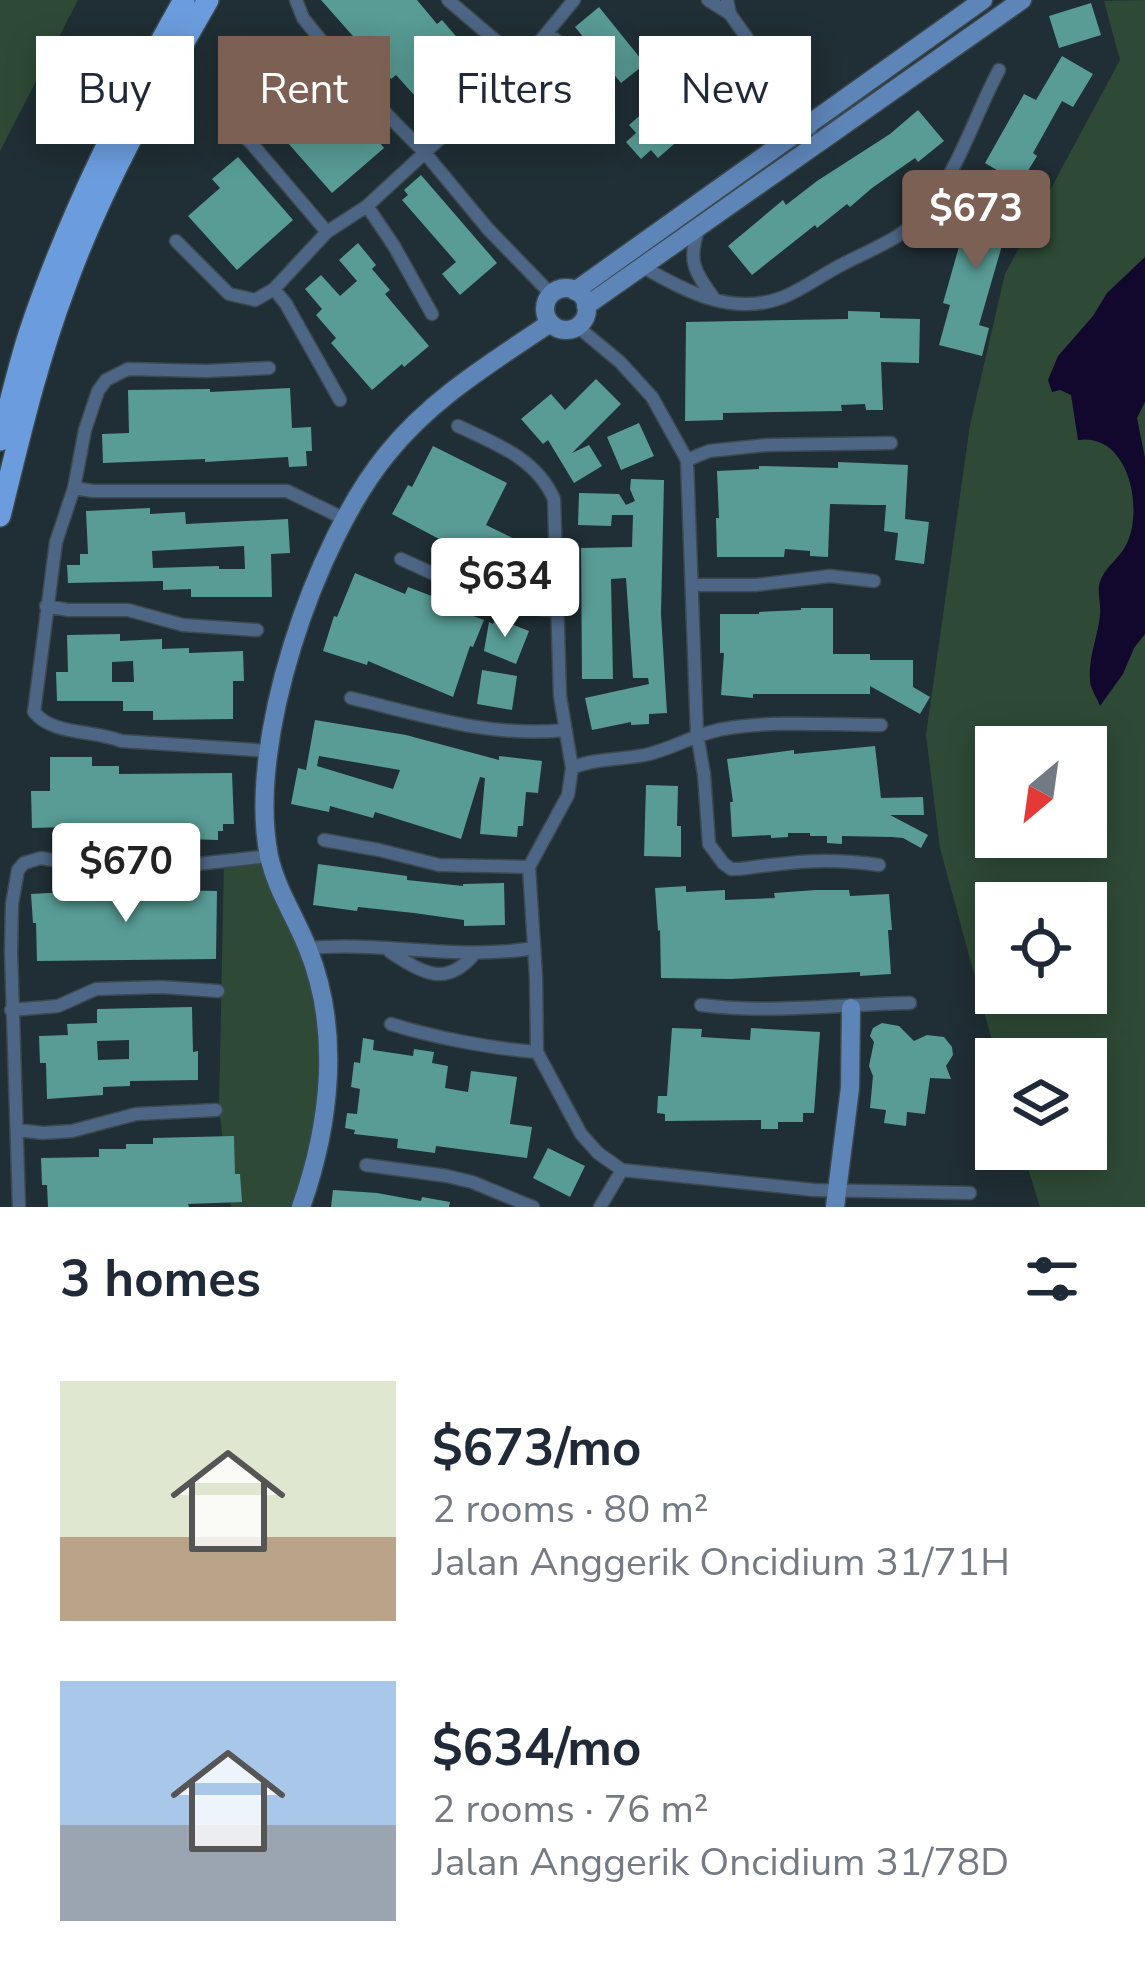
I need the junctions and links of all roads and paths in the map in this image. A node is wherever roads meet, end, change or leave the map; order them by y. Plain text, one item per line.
1 (184, 0) edge
2 (208, 0) edge
3 (296, 0) edge
4 (448, 0) edge
5 (574, 0) edge
6 (708, 0) edge
7 (983, 0) edge
8 (1022, 0) edge
9 (729, 7) edge
10 (548, 34) joint
11 (490, 36) edge
12 (551, 36) edge
13 (999, 70) dead end
14 (814, 133) junction
15 (252, 144) edge
16 (435, 144) edge
17 (425, 153) junction
18 (367, 206) junction
19 (699, 227) junction
20 (327, 232) junction
21 (176, 241) dead end
22 (643, 267) junction
23 (274, 289) junction
24 (551, 294) junction
25 (581, 298) junction
26 (716, 301) junction
27 (432, 314) dead end
28 (550, 323) junction
29 (578, 327) junction
30 (268, 368) dead end
31 (340, 400) dead end
32 (458, 426) dead end
33 (0, 440) edge
34 (891, 443) dead end
35 (687, 460) junction
36 (74, 488) junction
37 (0, 516) edge
38 (345, 519) junction
39 (400, 559) dead end
40 (874, 581) dead end
41 (692, 585) junction
42 (46, 606) junction
43 (556, 611) junction
44 (256, 630) dead end
45 (351, 698) dead end
46 (881, 724) dead end
47 (564, 730) junction
48 (697, 734) junction
49 (270, 751) junction
50 (572, 768) junction
51 (324, 840) dead end
52 (269, 856) junction
53 (879, 865) dead end
54 (529, 867) junction
55 (534, 947) junction
56 (308, 948) junction
57 (384, 948) junction
58 (475, 953) junction
59 (218, 991) dead end
60 (910, 1003) dead end
61 (701, 1005) dead end
62 (851, 1008) junction
63 (11, 1010) junction
64 (391, 1024) dead end
65 (537, 1052) junction
66 (216, 1110) dead end
67 (18, 1130) junction
68 (365, 1165) dead end
69 (622, 1170) junction
70 (970, 1193) dead end
71 (836, 1199) edge
72 (19, 1207) edge
73 (301, 1207) edge
74 (533, 1207) edge
75 (600, 1207) edge

1 - 33 main road
2 - 37 main road
3 - 17 street
4 - 11 street
5 - 10 street
6 - 9 street
7 - 14 street
8 - 14 street
9 - 14 street
10 - 12 street
13 - 26 street
14 - 19 street
14 - 25 street
15 - 20 street
16 - 17 street
17 - 18 street
17 - 24 street
18 - 20 street
18 - 27 street
19 - 22 street
19 - 26 street
20 - 23 street
21 - 23 street
22 - 25 street
22 - 26 street
23 - 31 street
24 - 25 street
24 - 28 street
25 - 29 street
28 - 29 street
28 - 38 street
29 - 35 street
30 - 36 street
32 - 43 street
34 - 35 street
35 - 41 street
36 - 38 street
36 - 42 street
38 - 49 street
39 - 43 street
40 - 41 street
41 - 48 street
42 - 44 street
42 - 49 street
43 - 47 street
45 - 47 street
46 - 48 street
47 - 50 street
48 - 50 street
48 - 53 street
49 - 52 street
50 - 54 street
51 - 54 street
52 - 56 street
52 - 63 street
54 - 55 street
55 - 58 street
55 - 65 street
56 - 57 street
56 - 73 street
57 - 58 street
57 - 58 street
59 - 63 street
60 - 62 street
61 - 62 street
62 - 71 street
63 - 67 street
64 - 65 street
65 - 69 street
66 - 67 street
67 - 72 street
68 - 74 street
69 - 71 street
69 - 75 street
70 - 71 street

